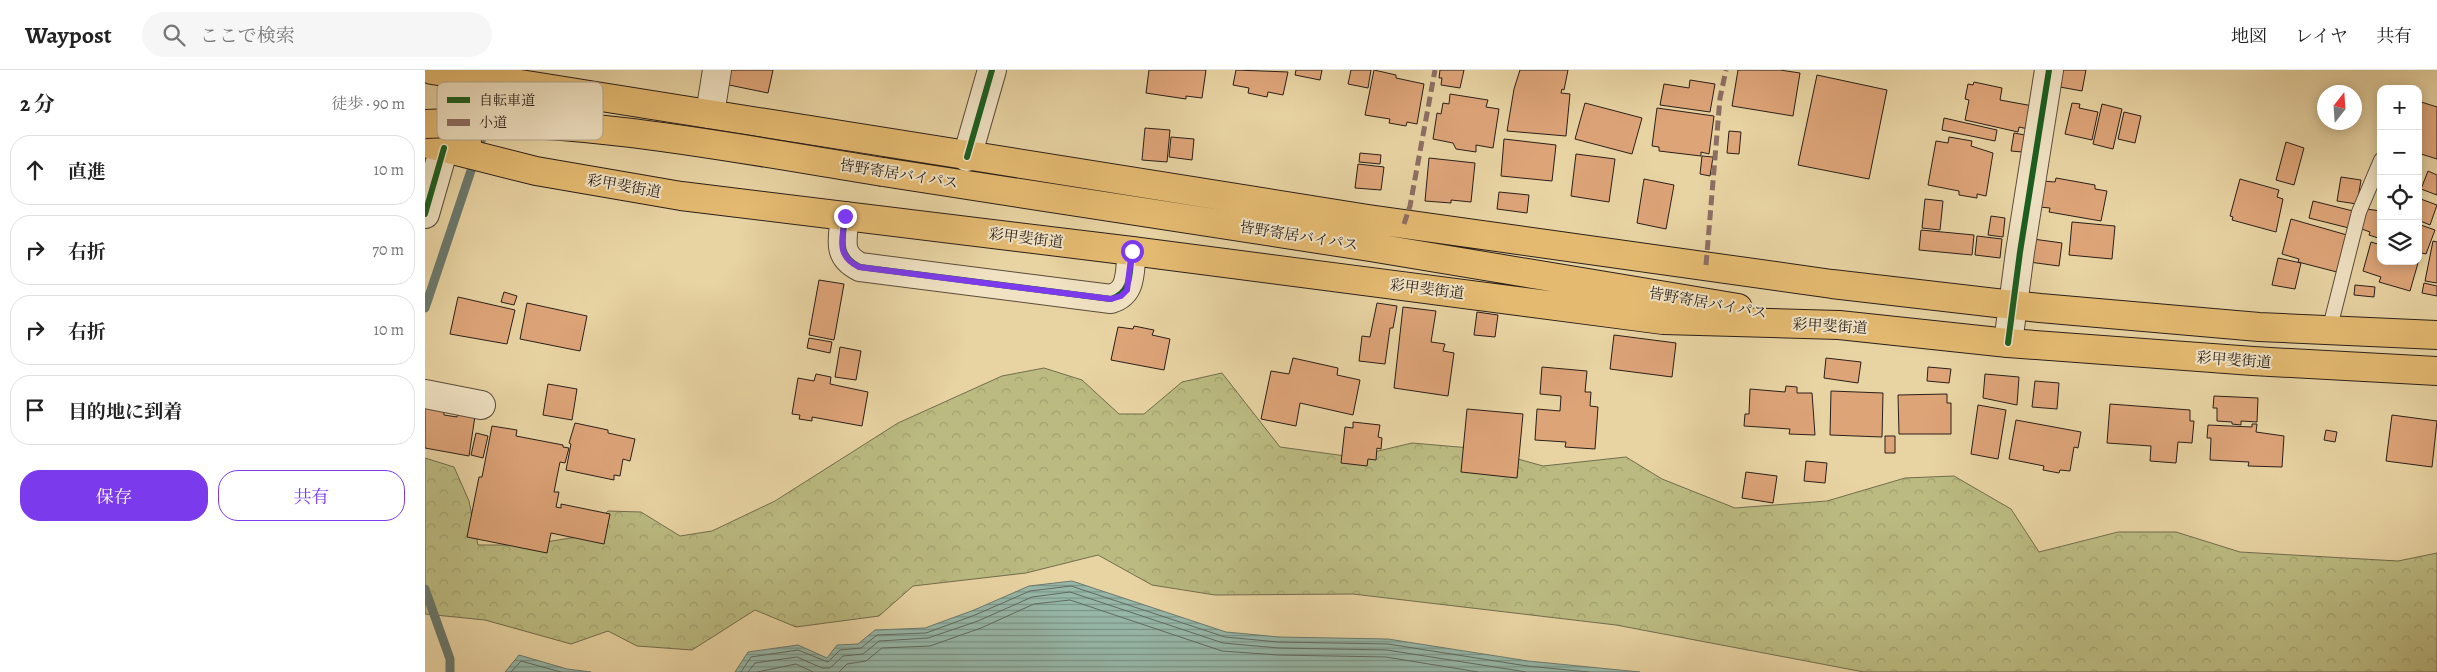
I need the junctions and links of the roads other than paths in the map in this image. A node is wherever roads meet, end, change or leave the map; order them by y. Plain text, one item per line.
1 (432, 70) edge
2 (717, 70) edge
3 (992, 70) edge
4 (2049, 70) edge
5 (465, 77) junction
6 (464, 82) edge
7 (498, 82) edge
8 (603, 98) edge
9 (710, 114) junction
10 (603, 130) edge
11 (465, 140) edge
12 (435, 146) edge
13 (967, 157) junction
14 (482, 158) junction
15 (2377, 169) edge
16 (425, 214) edge
17 (845, 216) junction
18 (1370, 247) junction
19 (1132, 251) junction
20 (1832, 284) junction
21 (2013, 305) junction
22 (1839, 325) junction
23 (2329, 331) junction
24 (2437, 335) edge
25 (2008, 343) junction
26 (2437, 371) edge
27 (425, 394) edge
28 (481, 404) dead end

1 - 5 highway
2 - 9 street
3 - 13 street
4 - 21 street
5 - 6 highway
5 - 7 highway
8 - 9 highway
9 - 13 highway
10 - 18 highway, 皆野寄居バイパス, bridge
11 - 14 highway
12 - 14 highway, 彩甲斐街道
12 - 16 street
13 - 20 highway
14 - 17 highway, 彩甲斐街道
15 - 23 lane
17 - 19 highway, 彩甲斐街道
17 - 19 street
18 - 20 highway, 皆野寄居バイパス
18 - 22 highway, 皆野寄居バイパス
19 - 22 highway, 彩甲斐街道
20 - 21 highway
21 - 23 highway
21 - 25 street
22 - 25 highway, 彩甲斐街道
23 - 24 highway
25 - 26 highway, 彩甲斐街道
27 - 28 street

